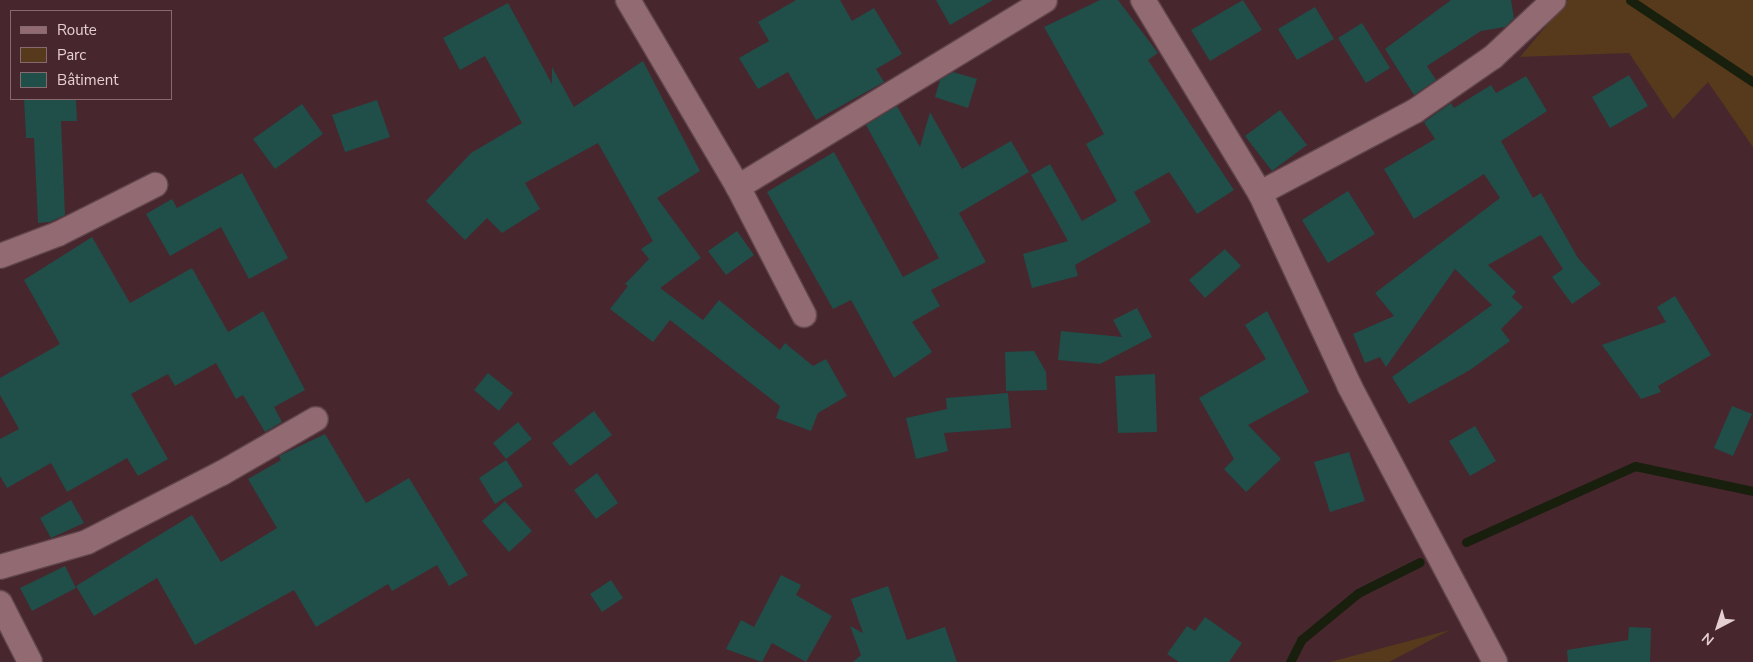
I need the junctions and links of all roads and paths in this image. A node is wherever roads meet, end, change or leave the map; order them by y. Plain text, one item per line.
1 (628, 0) edge
2 (1045, 0) edge
3 (1143, 0) edge
4 (1554, 0) edge
5 (155, 186) dead end
6 (738, 187) junction
7 (1260, 193) junction
8 (0, 256) edge
9 (804, 315) dead end
10 (316, 419) dead end
11 (0, 567) edge
12 (0, 603) edge
13 (30, 662) edge
14 (1495, 662) edge

1 - 6 street
2 - 6 street
3 - 7 street
4 - 7 street
5 - 8 street
6 - 9 street
7 - 14 street
10 - 11 street
12 - 13 street

